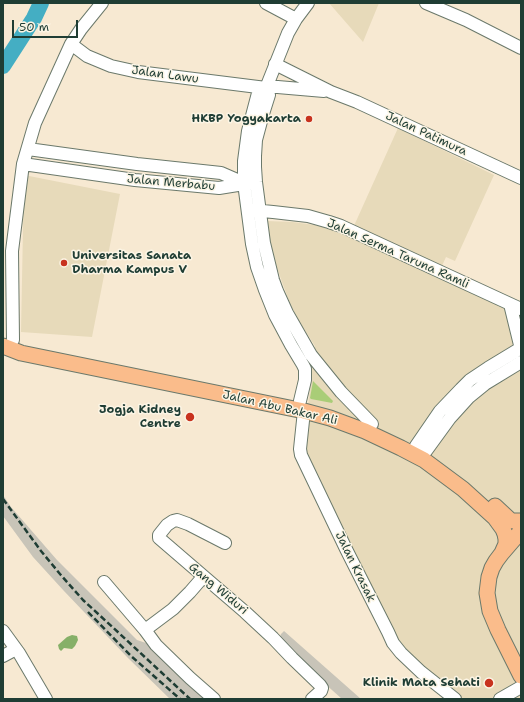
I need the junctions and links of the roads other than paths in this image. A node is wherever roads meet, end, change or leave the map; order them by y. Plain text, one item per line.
1 (102, 3) edge
2 (266, 3) edge
3 (308, 3) edge
4 (426, 3) edge
5 (296, 19) junction
6 (71, 44) junction
7 (521, 48) edge
8 (275, 64) junction
9 (266, 87) junction
10 (331, 92) junction
11 (28, 149) junction
12 (23, 164) junction
13 (137, 164) junction
14 (521, 178) edge
15 (135, 180) junction
16 (250, 183) junction
17 (253, 210) junction
18 (515, 306) edge
19 (6, 341) edge
20 (521, 349) edge
21 (521, 362) edge
22 (465, 393) junction
23 (302, 406) junction
24 (372, 424) junction
25 (421, 448) junction
26 (521, 521) edge
27 (521, 531) edge
28 (225, 543) dead end
29 (502, 553) junction
30 (204, 576) junction
31 (104, 582) dead end
32 (145, 630) junction
33 (3, 631) edge
34 (16, 649) junction
35 (3, 656) edge
36 (521, 676) edge
37 (521, 686) edge
38 (46, 699) edge
39 (214, 699) edge
40 (312, 699) edge
41 (455, 699) edge
42 (500, 699) edge

1 - 6 street
2 - 5 street
3 - 5 street
4 - 7 street
5 - 8 street
6 - 9 street, Jalan Lawu
6 - 11 street
8 - 9 street
8 - 10 street, Jalan Patimura
9 - 10 street, Jalan Patimura
9 - 16 street
10 - 14 street, Jalan Patimura
11 - 12 street
11 - 13 street, Jalan Merbabu
12 - 15 street, Jalan Merbabu
12 - 19 street
13 - 15 street
13 - 16 street, Jalan Merbabu
15 - 16 street, Jalan Merbabu
16 - 17 street
17 - 18 street, Jalan Serma Taruna Ramli
17 - 23 street, Jalan Krasak
17 - 24 street
18 - 20 street
19 - 23 main road, Jalan Abu Bakar Ali
20 - 22 street
21 - 22 street
22 - 25 street
23 - 24 main road, Jalan Abu Bakar Ali
23 - 29 main road, Jalan Abu Bakar Ali
23 - 41 street, Jalan Krasak
24 - 25 main road, Jalan Abu Bakar Ali
25 - 26 main road, Jalan Abu Bakar Ali
27 - 29 main road
28 - 30 street, Gang Widuri
29 - 36 main road
30 - 32 street
30 - 40 street, Gang Widuri
31 - 32 street
32 - 39 street
33 - 34 street
34 - 35 street
34 - 38 street
37 - 42 street

